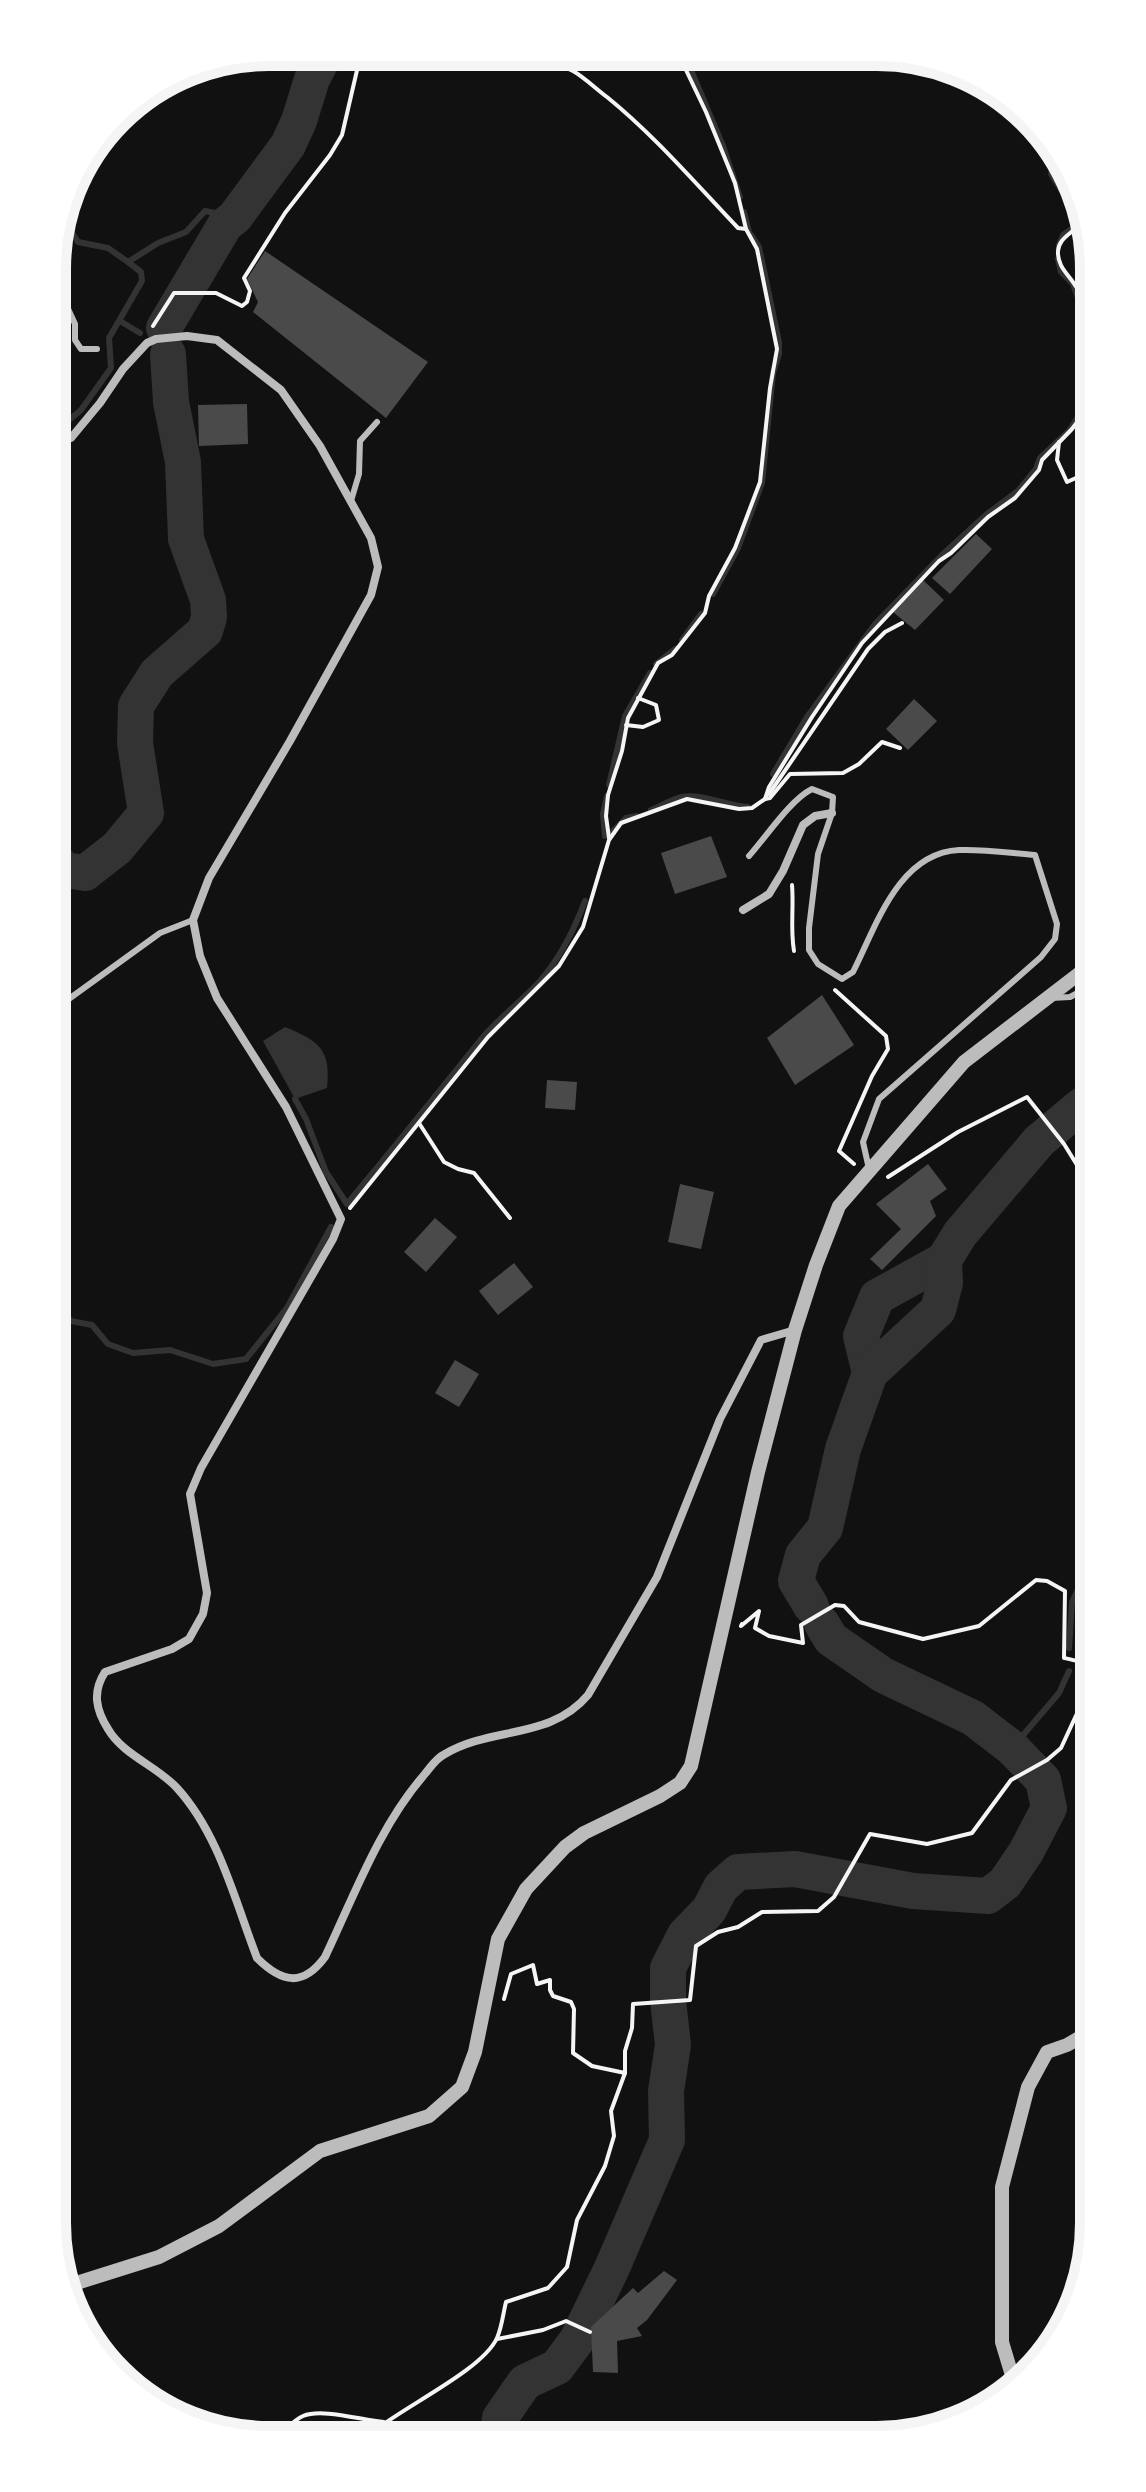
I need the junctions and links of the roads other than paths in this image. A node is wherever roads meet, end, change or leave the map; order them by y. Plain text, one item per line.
1 (66, 304) edge
2 (97, 349) dead end
3 (377, 422) dead end
4 (66, 439) edge
5 (351, 501) junction
6 (832, 813) junction
7 (749, 856) dead end
8 (743, 910) dead end
9 (193, 920) junction
10 (1080, 973) edge
11 (1080, 992) edge
12 (1047, 998) junction
13 (66, 1001) edge
14 (870, 1172) junction
15 (795, 1330) junction
16 (1080, 2038) edge
17 (75, 2283) edge
18 (1012, 2375) edge

1 - 2 lane
3 - 5 lane
4 - 5 street
5 - 9 street
6 - 7 lane
6 - 8 street
6 - 14 lane
9 - 13 lane
9 - 15 street
10 - 12 street
11 - 12 lane
12 - 14 street
14 - 15 street
15 - 17 street
16 - 18 street

